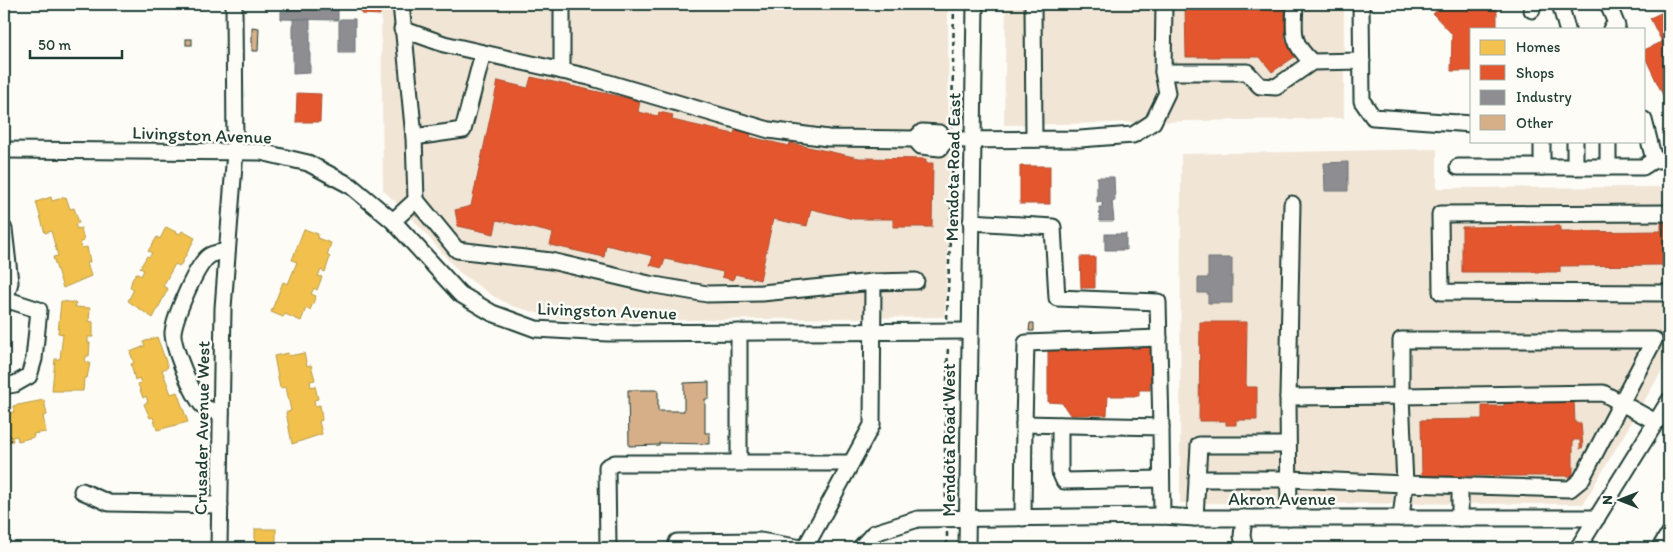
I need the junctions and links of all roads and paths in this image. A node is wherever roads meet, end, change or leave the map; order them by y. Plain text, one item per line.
1 (234, 4) edge
2 (401, 4) edge
3 (562, 4) edge
4 (954, 4) edge
5 (975, 4) edge
6 (1033, 4) edge
7 (1164, 4) edge
8 (1295, 4) edge
9 (1361, 4) edge
10 (1560, 4) edge
11 (1608, 4) edge
12 (1567, 28) edge
13 (1613, 28) edge
14 (402, 29) junction
15 (483, 53) junction
16 (1362, 61) junction
17 (1312, 62) junction
18 (562, 71) junction
19 (1164, 72) junction
20 (952, 112) dead end
21 (1470, 124) edge
22 (1646, 128) edge
23 (414, 137) junction
24 (972, 138) junction
25 (1034, 139) junction
26 (1542, 142) edge
27 (1575, 142) edge
28 (1608, 142) edge
29 (4, 150) edge
30 (235, 152) junction
31 (1654, 160) junction
32 (1669, 160) edge
33 (953, 165) dead end
34 (1458, 167) dead end
35 (1542, 167) junction
36 (1575, 167) junction
37 (1608, 167) junction
38 (416, 200) junction
39 (1292, 204) dead end
40 (1669, 213) edge
41 (392, 220) junction
42 (971, 222) junction
43 (4, 229) edge
44 (227, 251) junction
45 (916, 281) dead end
46 (873, 282) junction
47 (1669, 294) edge
48 (4, 302) edge
49 (947, 316) dead end
50 (969, 331) junction
51 (739, 332) junction
52 (873, 332) junction
53 (1159, 338) junction
54 (949, 354) dead end
55 (4, 386) edge
56 (1401, 396) junction
57 (1288, 397) junction
58 (1669, 401) edge
59 (1623, 402) junction
60 (221, 413) junction
61 (1656, 422) junction
62 (1024, 424) junction
63 (1060, 425) junction
64 (1161, 427) junction
65 (1288, 445) junction
66 (739, 462) junction
67 (851, 463) junction
68 (1161, 479) junction
69 (1197, 479) junction
70 (1289, 479) junction
71 (1405, 484) junction
72 (1460, 486) junction
73 (82, 491) dead end
74 (946, 502) dead end
75 (220, 505) junction
76 (1162, 516) junction
77 (967, 518) junction
78 (1023, 518) junction
79 (1195, 518) junction
80 (1244, 518) junction
81 (1289, 518) junction
82 (1401, 518) junction
83 (1460, 518) junction
84 (1597, 518) junction
85 (947, 536) dead end
86 (1669, 540) edge
87 (219, 548) edge
88 (608, 548) edge
89 (676, 548) edge
90 (803, 548) edge
91 (860, 548) edge
92 (947, 548) edge
93 (967, 548) edge
94 (1245, 548) edge
95 (1578, 548) edge
96 (1664, 548) edge

1 - 30 street, Crusader Avenue West
2 - 14 street
3 - 18 street
4 - 20 path
5 - 24 street, Mendota Road East
6 - 25 street
7 - 19 street
8 - 17 street
9 - 16 street
10 - 12 street
11 - 13 street
14 - 15 street
14 - 23 street
15 - 18 street
15 - 23 street
16 - 17 street
16 - 21 street
17 - 19 street
18 - 24 street
19 - 25 street
22 - 31 street
23 - 38 street
24 - 25 street
24 - 42 street, Mendota Road East
26 - 35 street
27 - 36 street
28 - 37 street
29 - 30 street, Livingston Avenue
30 - 41 street, Livingston Avenue
30 - 44 street, Crusader Avenue West
31 - 32 street
31 - 37 street
33 - 49 path
34 - 35 street
35 - 36 street
36 - 37 street
38 - 41 street
38 - 46 street
39 - 57 street
40 - 47 street
41 - 51 street, Livingston Avenue
42 - 50 street, Mendota Road East
42 - 53 street
43 - 48 street
44 - 60 street, Crusader Avenue West
44 - 60 street
45 - 46 street
46 - 52 street
48 - 55 street
50 - 52 street, Livingston Avenue
50 - 77 street, Mendota Road West
51 - 52 street, Livingston Avenue
51 - 66 street
52 - 67 street
53 - 62 street
53 - 64 street
54 - 74 path
56 - 57 street
56 - 59 street
56 - 59 street
56 - 71 street
57 - 65 street
58 - 61 street
59 - 61 street
59 - 72 street
60 - 75 street, Crusader Avenue West
61 - 84 street
62 - 63 street
62 - 78 street
63 - 64 street
63 - 68 street
64 - 68 street
65 - 69 street
65 - 70 street
66 - 67 street
66 - 88 street
67 - 90 street
68 - 76 street
69 - 70 street
69 - 79 street
70 - 71 street
70 - 81 street
71 - 72 street
71 - 82 street
72 - 83 street
73 - 75 street
75 - 87 street, Crusader Avenue West
76 - 78 street, Akron Avenue
76 - 79 street, Akron Avenue
77 - 78 street, Akron Avenue
77 - 91 street, Akron Avenue
77 - 93 street, Mendota Road West
79 - 80 street, Akron Avenue
80 - 81 street, Akron Avenue
80 - 94 street
81 - 82 street, Akron Avenue
82 - 83 street, Akron Avenue
83 - 84 street, Akron Avenue
84 - 95 street
85 - 92 path
86 - 96 highway
89 - 90 street

